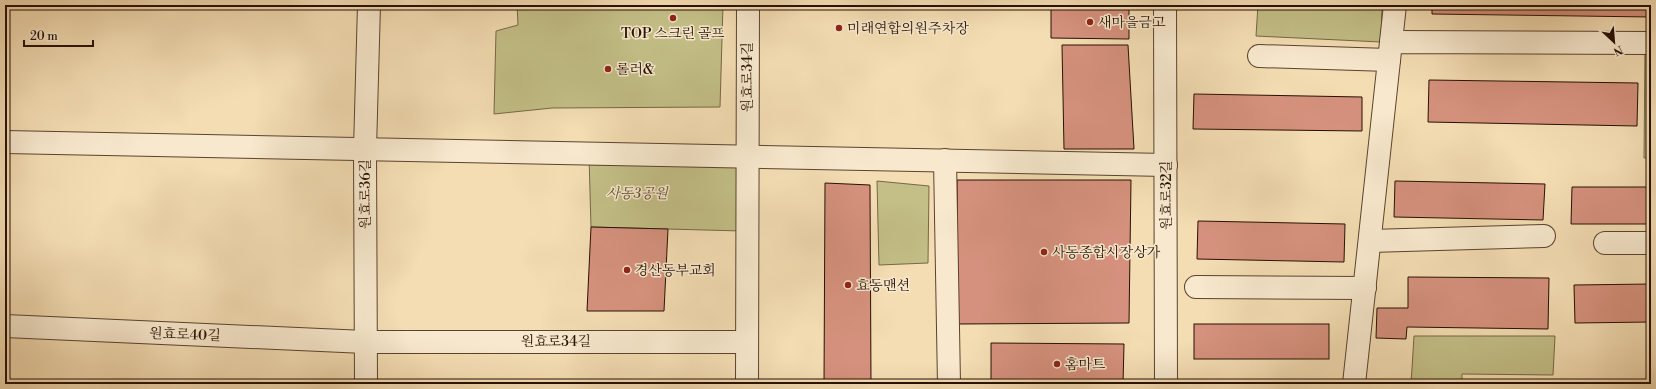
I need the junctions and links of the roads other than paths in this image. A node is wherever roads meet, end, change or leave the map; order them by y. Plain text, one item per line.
1 (369, 5) edge
2 (748, 5) edge
3 (1165, 5) edge
4 (1395, 5) edge
5 (1651, 43) edge
6 (1390, 51) junction
7 (1259, 56) dead end
8 (5, 142) edge
9 (365, 149) junction
10 (747, 156) junction
11 (945, 160) junction
12 (1166, 165) junction
13 (1544, 236) dead end
14 (1370, 241) junction
15 (1605, 243) dead end
16 (1651, 243) edge
17 (1196, 287) dead end
18 (1365, 288) junction
19 (5, 326) edge
20 (366, 342) junction
21 (747, 342) junction
22 (366, 384) edge
23 (748, 384) edge
24 (949, 384) edge
25 (1166, 384) edge
26 (1354, 384) edge

1 - 9 street, 원효로36길
2 - 10 street, 원효로34길
3 - 12 street, 원효로32길
4 - 6 street
5 - 6 street
6 - 7 street
6 - 14 street
8 - 9 street
9 - 10 street
9 - 20 street, 원효로36길
10 - 11 street
10 - 21 street, 원효로34길
11 - 12 street
11 - 24 street
12 - 25 street, 원효로32길
13 - 14 street
14 - 18 street
15 - 16 street
17 - 18 street
18 - 26 street
19 - 20 street, 원효로40길
20 - 21 street, 원효로34길
20 - 22 street, 원효로36길
21 - 23 street, 원효로34길

